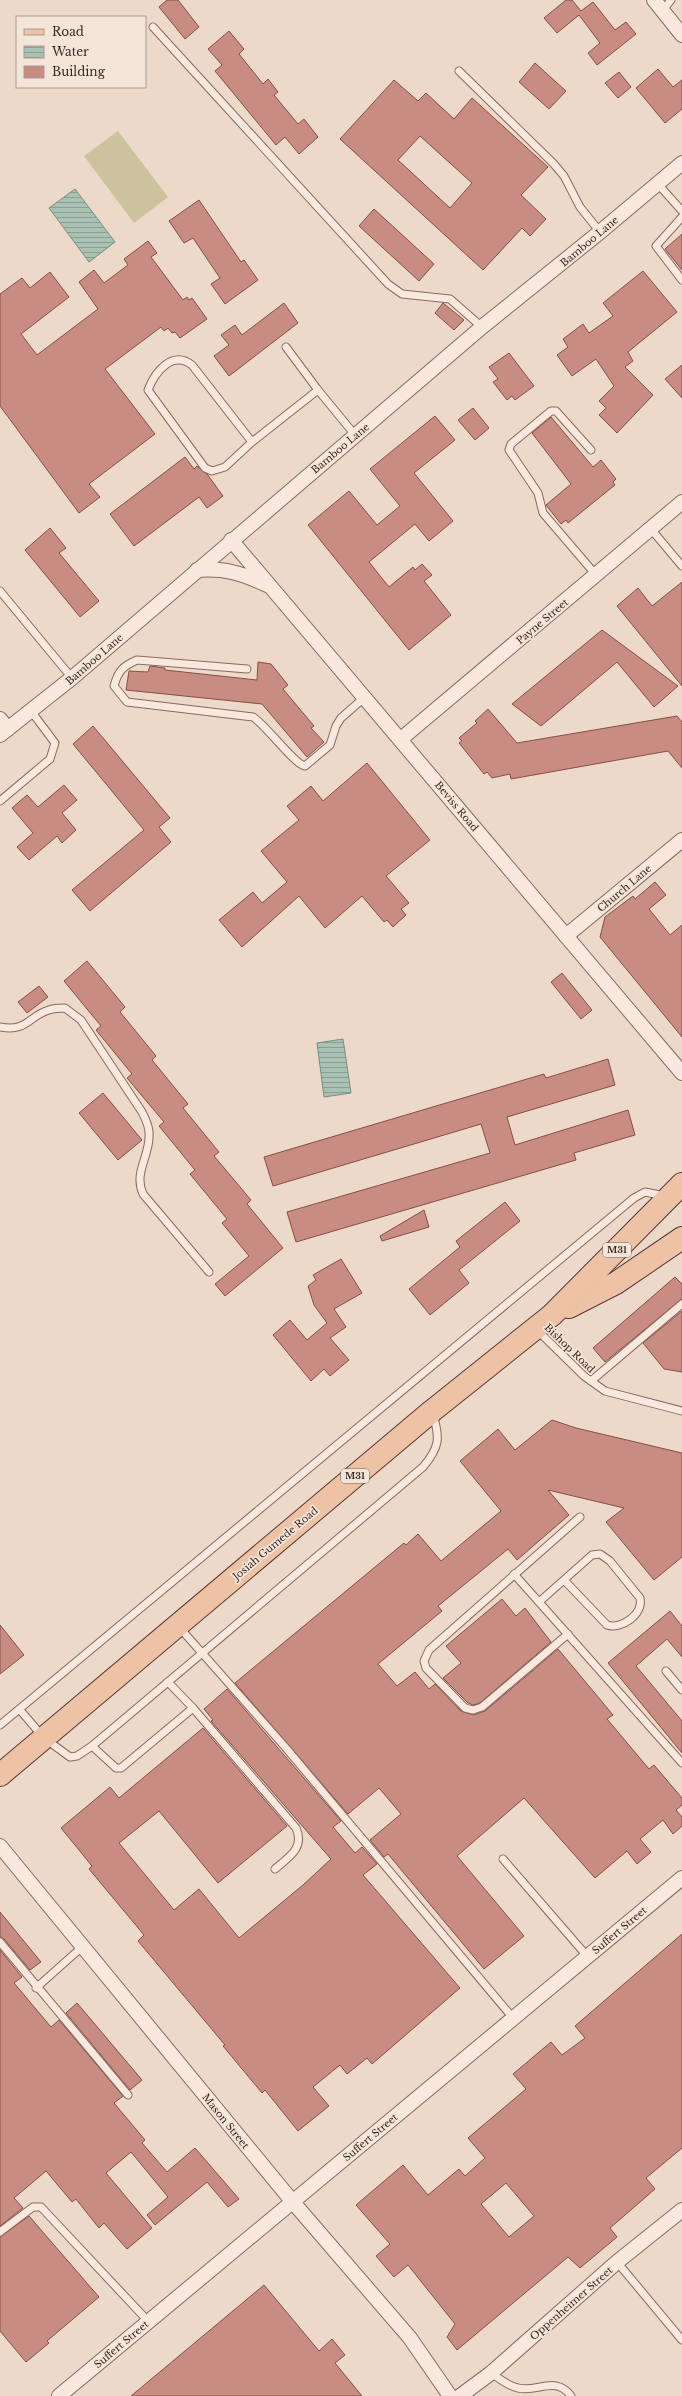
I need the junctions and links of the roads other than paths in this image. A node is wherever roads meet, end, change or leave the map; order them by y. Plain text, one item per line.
1 (662, 3) edge
2 (153, 27) dead end
3 (682, 35) edge
4 (459, 71) dead end
5 (682, 163) edge
6 (657, 183) junction
7 (682, 211) edge
8 (682, 217) edge
9 (600, 232) junction
10 (682, 280) edge
11 (482, 327) junction
12 (286, 347) dead end
13 (318, 390) junction
14 (355, 435) junction
15 (252, 442) junction
16 (591, 450) dead end
17 (682, 502) edge
18 (652, 529) junction
19 (231, 540) junction
20 (682, 566) edge
21 (197, 570) junction
22 (596, 575) junction
23 (271, 586) junction
24 (0, 591) edge
25 (247, 669) dead end
26 (72, 678) junction
27 (365, 697) junction
28 (32, 711) junction
29 (3, 728) edge
30 (401, 739) junction
31 (0, 801) edge
32 (682, 840) edge
33 (566, 936) junction
34 (0, 1027) edge
35 (682, 1073) edge
36 (676, 1191) edge
37 (682, 1239) edge
38 (209, 1272) dead end
39 (682, 1304) edge
40 (552, 1315) junction
41 (535, 1329) junction
42 (591, 1381) junction
43 (432, 1411) junction
44 (682, 1412) edge
45 (580, 1517) dead end
46 (514, 1574) junction
47 (564, 1580) junction
48 (539, 1602) junction
49 (178, 1625) junction
50 (568, 1634) junction
51 (202, 1654) junction
52 (666, 1671) dead end
53 (168, 1682) junction
54 (682, 1690) edge
55 (193, 1708) junction
56 (20, 1710) junction
57 (0, 1725) edge
58 (44, 1738) junction
59 (92, 1746) junction
60 (682, 1763) edge
61 (0, 1775) edge
62 (0, 1846) edge
63 (503, 1859) dead end
64 (275, 1869) dead end
65 (682, 1878) edge
66 (0, 1942) edge
67 (82, 1947) junction
68 (587, 1956) junction
69 (36, 1988) junction
70 (513, 2018) junction
71 (128, 2095) dead end
72 (292, 2201) junction
73 (682, 2210) edge
74 (0, 2232) edge
75 (617, 2262) junction
76 (148, 2322) junction
77 (682, 2340) edge
78 (491, 2373) junction
79 (58, 2396) edge
80 (450, 2396) edge
81 (460, 2396) edge
82 (571, 2396) edge

1 - 3 street
2 - 11 lane
4 - 9 lane
5 - 6 street, Bamboo Lane
6 - 7 lane
6 - 9 street, Bamboo Lane
8 - 10 lane
9 - 11 street, Bamboo Lane
11 - 14 street, Bamboo Lane
12 - 13 lane
13 - 14 lane
13 - 15 lane
14 - 19 street, Bamboo Lane
15 - 15 lane
16 - 22 lane
17 - 18 street, Payne Street
18 - 20 lane
18 - 22 street, Payne Street
19 - 21 street, Bamboo Lane
19 - 23 street, Beviss Road
21 - 23 street
21 - 26 street, Bamboo Lane
22 - 30 street, Payne Street
23 - 27 street, Beviss Road
24 - 26 lane
25 - 27 lane
26 - 28 street, Bamboo Lane
27 - 30 street, Beviss Road
28 - 29 street, Bamboo Lane
28 - 31 lane
30 - 33 street, Beviss Road
32 - 33 street, Church Lane
33 - 35 street, Beviss Road
34 - 38 lane
36 - 40 main road, Josiah Gumede Road / M31
36 - 56 lane
37 - 40 main road, Josiah Gumede Road / M31
39 - 42 lane
40 - 41 main road, Josiah Gumede Road / M31
41 - 42 lane, Bishop Road
41 - 43 main road, Josiah Gumede Road / M31
42 - 44 lane, Bishop Road
43 - 49 main road, Josiah Gumede Road / M31
43 - 51 lane
45 - 46 lane
46 - 48 lane
46 - 50 lane
47 - 47 lane
47 - 48 lane
48 - 50 lane
49 - 51 lane
49 - 58 main road, Josiah Gumede Road / M31
50 - 60 lane
51 - 53 lane
51 - 70 lane
52 - 54 lane
53 - 55 lane
53 - 59 lane
55 - 59 lane
55 - 64 lane
56 - 57 lane
56 - 58 lane
58 - 59 lane
58 - 61 main road, Josiah Gumede Road / M31
62 - 67 street, Mason Street
63 - 68 lane
65 - 68 street, Suffert Street
66 - 69 lane
67 - 69 lane
67 - 72 street, Mason Street
68 - 70 street, Suffert Street
69 - 71 lane
70 - 72 street, Suffert Street
72 - 76 street, Suffert Street
72 - 80 street, Mason Street
73 - 75 street, Oppenheimer Street
74 - 76 lane
75 - 77 lane
75 - 78 street, Oppenheimer Street
76 - 79 street, Suffert Street
78 - 81 street, Oppenheimer Street
78 - 82 lane

